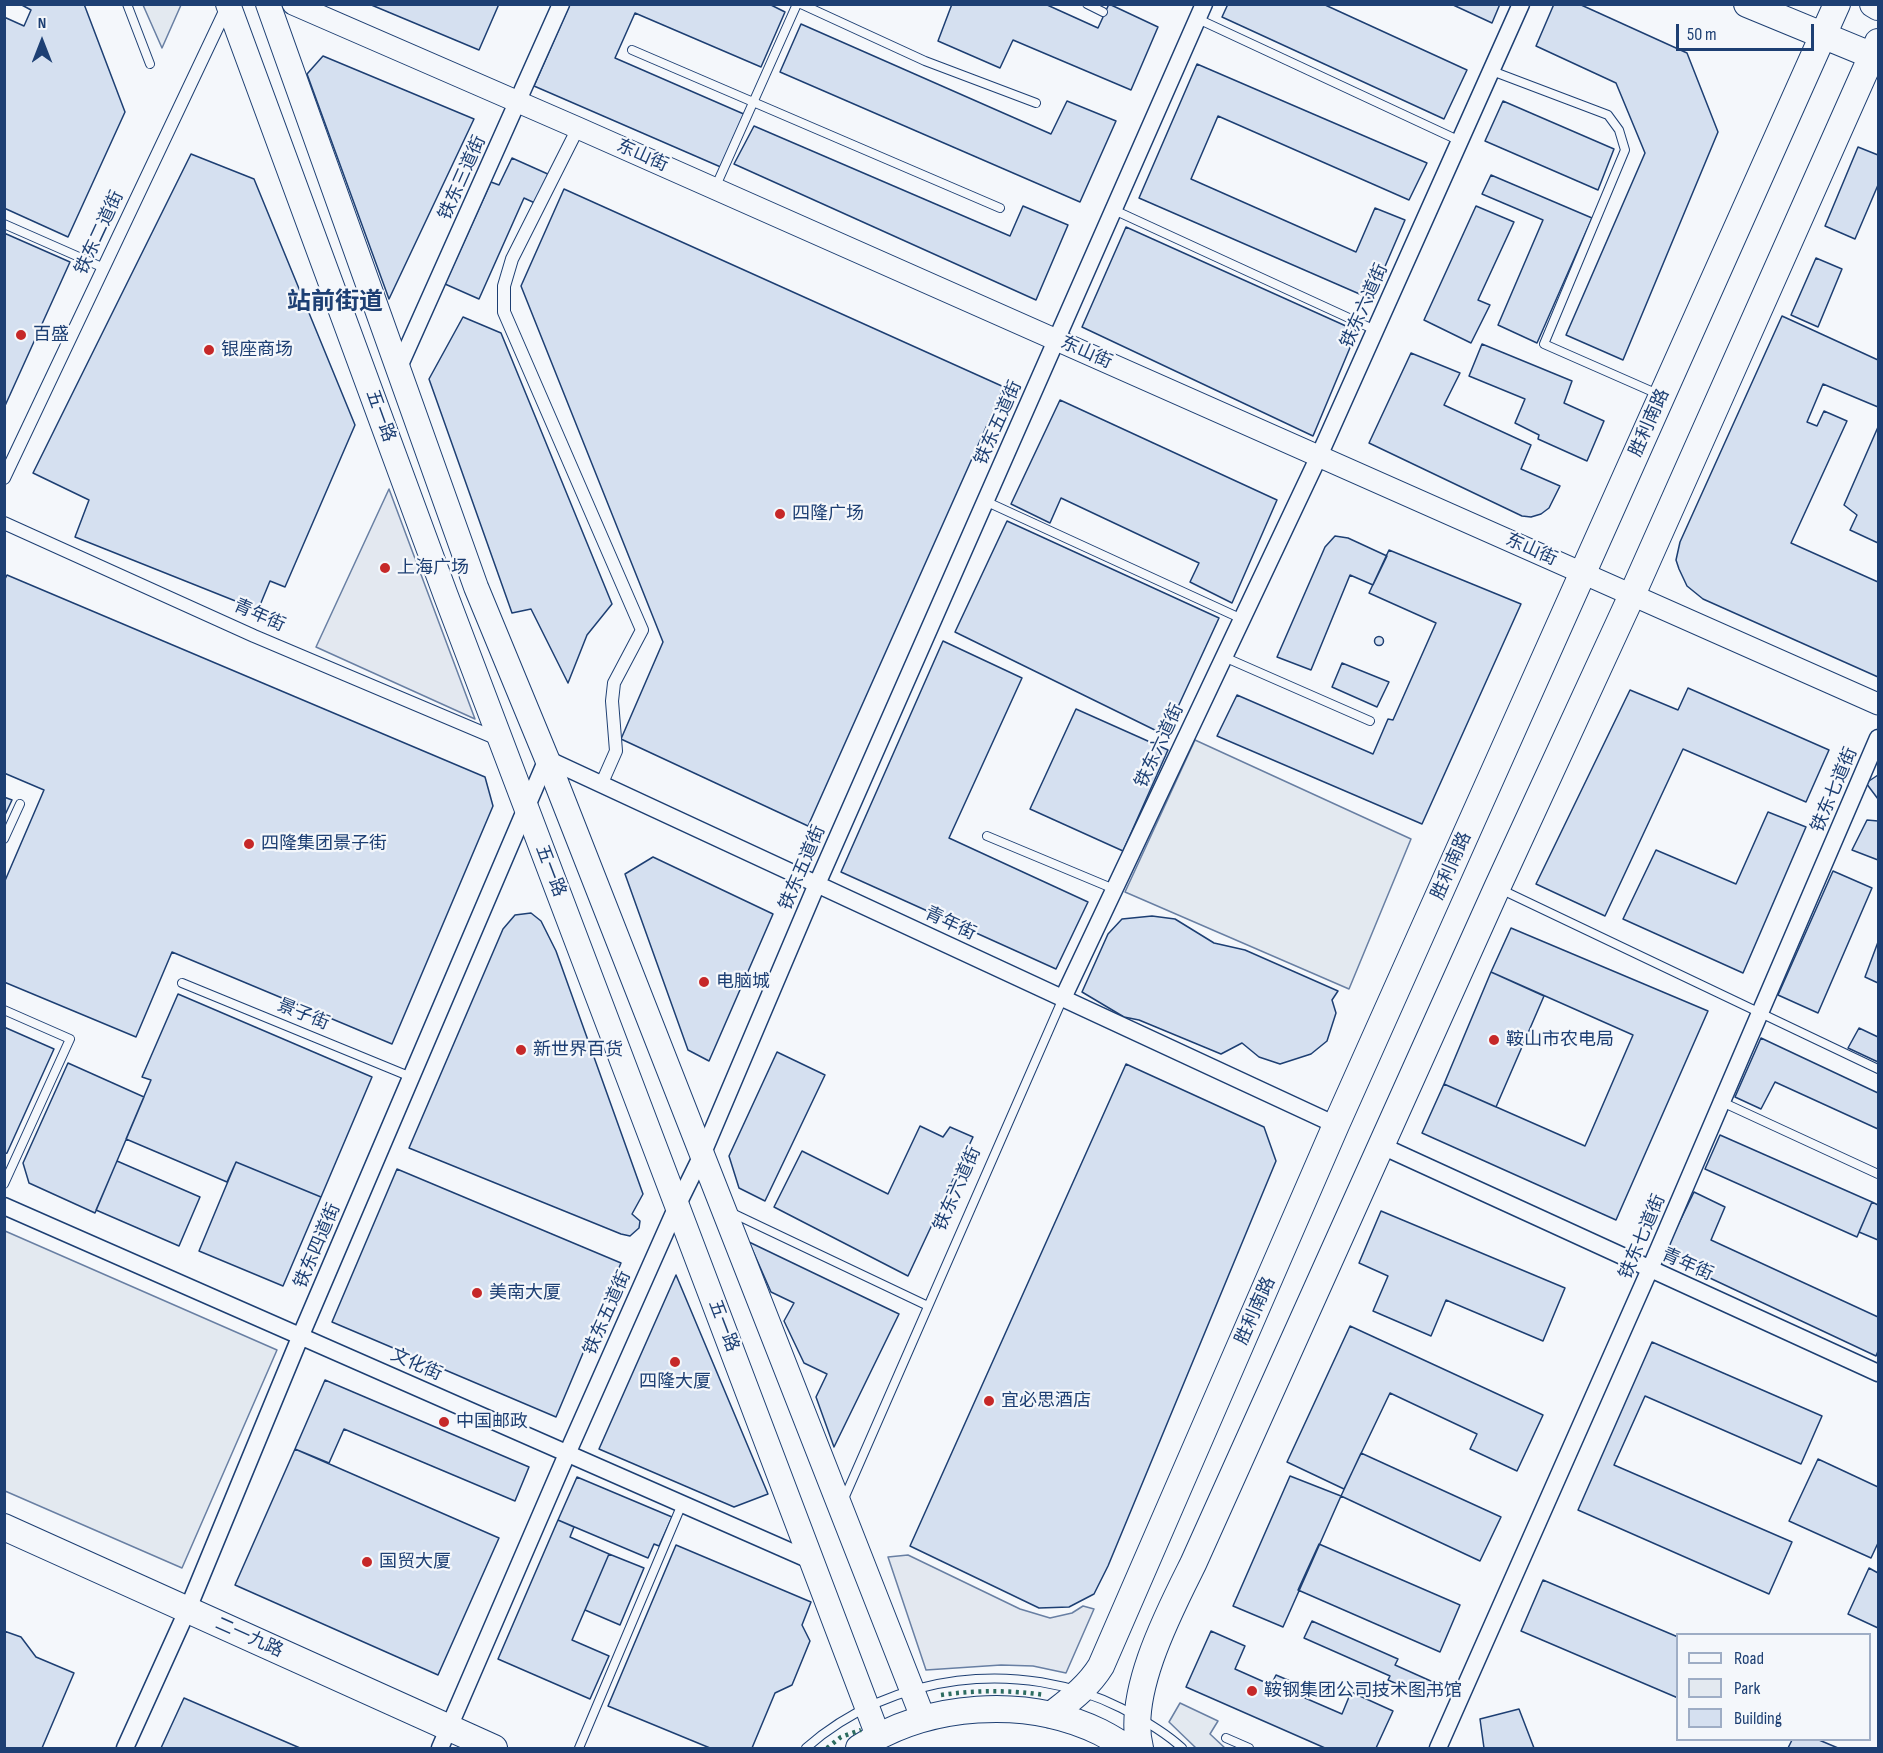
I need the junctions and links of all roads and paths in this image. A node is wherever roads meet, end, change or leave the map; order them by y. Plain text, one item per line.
1 (127, 4) edge
2 (228, 4) edge
3 (268, 4) edge
4 (293, 4) edge
5 (561, 4) edge
6 (799, 4) edge
7 (1087, 4) edge
8 (1521, 4) edge
9 (1747, 4) edge
10 (1837, 4) edge
11 (1873, 4) edge
12 (1878, 7) edge
13 (1103, 12) dead end
14 (1201, 12) edge
15 (1824, 37) junction
16 (632, 50) dead end
17 (1877, 52) edge
18 (150, 64) dead end
19 (1492, 71) junction
20 (519, 102) junction
21 (1036, 103) dead end
22 (753, 104) junction
23 (578, 128) junction
24 (1460, 141) junction
25 (715, 189) junction
26 (1000, 208) dead end
27 (1114, 210) junction
28 (4, 224) edge
29 (104, 268) junction
30 (1375, 330) junction
31 (1057, 340) junction
32 (399, 367) junction
33 (1662, 396) junction
34 (1319, 456) junction
35 (4, 478) edge
36 (985, 501) junction
37 (4, 523) edge
38 (1583, 573) junction
39 (1632, 595) junction
40 (1242, 620) junction
41 (1224, 657) junction
42 (1878, 704) edge
43 (1371, 721) dead end
44 (1878, 738) edge
45 (501, 740) junction
46 (547, 759) junction
47 (601, 785) junction
48 (20, 804) dead end
49 (526, 807) junction
50 (987, 836) dead end
51 (4, 839) edge
52 (817, 884) junction
53 (1497, 888) junction
54 (1114, 889) junction
55 (182, 983) dead end
56 (1063, 998) junction
57 (4, 1010) edge
58 (1761, 1012) junction
59 (1878, 1069) edge
60 (411, 1077) junction
61 (1722, 1102) junction
62 (1336, 1125) junction
63 (1382, 1146) junction
64 (702, 1155) junction
65 (1878, 1173) edge
66 (4, 1184) edge
67 (4, 1206) edge
68 (677, 1206) junction
69 (724, 1209) junction
70 (1650, 1269) junction
71 (928, 1306) junction
72 (301, 1335) junction
73 (1878, 1373) edge
74 (567, 1454) junction
75 (682, 1504) junction
76 (840, 1507) junction
77 (4, 1527) edge
78 (812, 1561) junction
79 (187, 1611) junction
80 (1125, 1612) junction
81 (1169, 1613) junction
82 (912, 1689) junction
83 (1081, 1691) junction
84 (867, 1707) junction
85 (1051, 1715) junction
86 (1138, 1717) junction
87 (923, 1718) junction
88 (1226, 1738) dead end
89 (444, 1739) edge
90 (868, 1742) edge
91 (125, 1749) edge
92 (494, 1749) edge
93 (579, 1749) edge
94 (806, 1749) edge
95 (1128, 1749) edge
96 (1140, 1749) edge
97 (1182, 1749) edge
98 (1249, 1749) edge
99 (1438, 1749) edge

1 - 18 lane
2 - 29 street, 铁东二道街
2 - 45 main road, 五一路
3 - 32 main road, 五一路
4 - 20 street, 东山街
5 - 20 street, 铁东三道街
6 - 21 lane
6 - 22 lane
7 - 13 lane
8 - 19 street, 铁东六道街
9 - 15 main road
10 - 15 main road, 胜利南路
11 - 12 main road
14 - 24 lane
14 - 27 street, 铁东五道街
15 - 17 main road
15 - 33 main road, 胜利南路
16 - 22 lane
17 - 39 main road
19 - 24 street, 铁东六道街
19 - 33 lane
20 - 23 street, 东山街
20 - 32 street, 铁东三道街
22 - 25 lane
22 - 26 lane
23 - 25 street, 东山街
23 - 47 street
24 - 30 street, 铁东六道街
25 - 31 street, 东山街
27 - 30 lane
27 - 31 street, 铁东五道街
28 - 29 lane
29 - 35 street, 铁东二道街
30 - 34 street, 铁东六道街
31 - 34 street, 东山街
31 - 36 street, 铁东五道街
32 - 46 main road, 五一路
33 - 38 main road, 胜利南路
34 - 38 street, 东山街
34 - 40 street, 铁东六道街
36 - 40 lane
36 - 52 street, 铁东五道街
37 - 45 street, 青年街
38 - 39 street, 东山街
38 - 62 main road, 胜利南路
39 - 42 street, 东山街
39 - 53 main road
40 - 41 street, 铁东六道街
41 - 43 lane
41 - 54 street, 铁东六道街
44 - 58 street, 铁东七道街
45 - 49 main road, 五一路
46 - 47 street, 青年街
46 - 49 street, 铁东四道街
46 - 64 main road, 五一路
47 - 52 street, 青年街
48 - 51 lane
49 - 60 street, 铁东四道街
49 - 68 main road, 五一路
50 - 54 lane
52 - 56 street, 青年街
52 - 64 street, 铁东五道街
53 - 58 lane
53 - 63 main road
54 - 56 street, 铁东六道街
55 - 60 lane, 景子街
56 - 62 street, 青年街
56 - 71 lane, 铁东六道街
57 - 66 lane
58 - 59 lane
58 - 61 street, 铁东七道街
60 - 72 street, 铁东四道街
61 - 65 lane
61 - 70 street, 铁东七道街
62 - 80 main road, 胜利南路
63 - 70 street, 青年街
63 - 81 main road
64 - 68 street, 铁东五道街
64 - 69 main road, 五一路
67 - 72 street, 文化街
68 - 74 street, 铁东五道街
68 - 78 main road, 五一路
69 - 71 lane
69 - 76 main road, 五一路
70 - 73 street, 青年街
70 - 99 street, 铁东七道街
71 - 76 lane, 铁东六道街
72 - 74 street, 文化街
72 - 79 street, 铁东四道街
74 - 75 street, 文化街
74 - 89 street, 铁东五道街
75 - 78 street, 文化街
75 - 93 lane
76 - 82 main road, 五一路
77 - 79 main road, 二一九路
78 - 84 main road, 五一路
79 - 89 main road, 二一九路
79 - 91 street, 铁东四道街
80 - 81 main road
80 - 83 main road, 胜利南路
81 - 86 main road
82 - 83 lane
82 - 84 lane
82 - 87 main road, 五一路
83 - 85 main road, 胜利南路
83 - 86 lane
84 - 90 main road, 五一路
84 - 94 lane
85 - 87 main road
85 - 95 main road
86 - 96 main road
86 - 97 lane
87 - 90 main road
88 - 98 lane
89 - 92 main road, 二一九路

